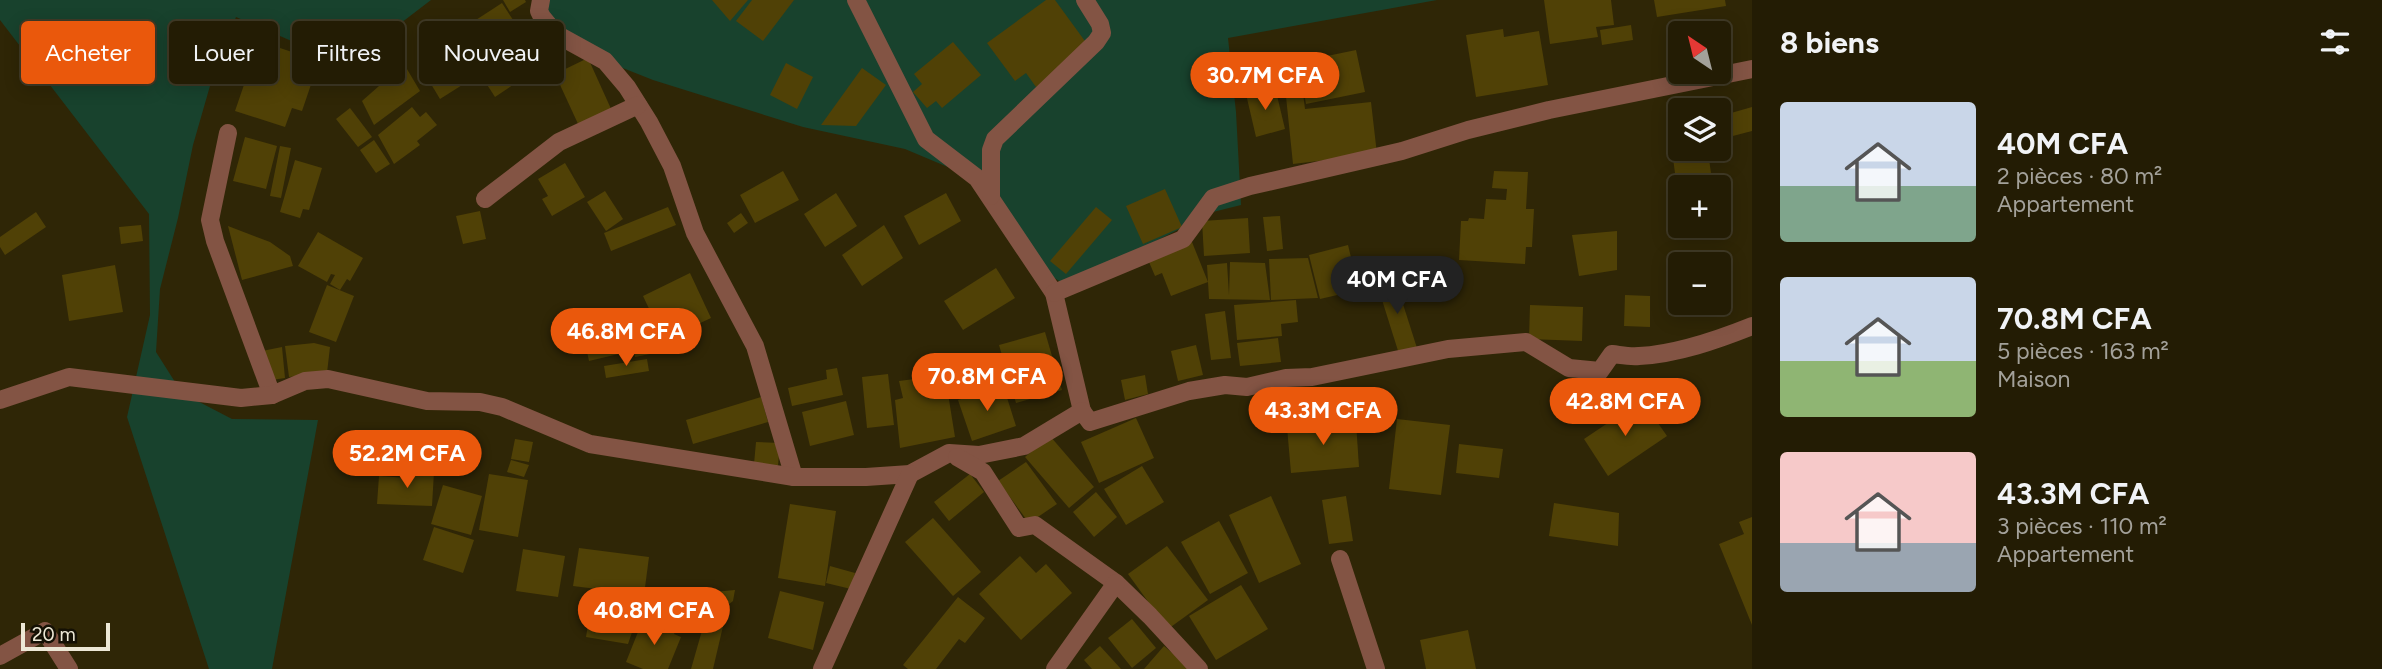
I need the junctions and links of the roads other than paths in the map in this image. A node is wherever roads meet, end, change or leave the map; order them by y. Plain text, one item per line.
1 (541, 0) edge
2 (856, 0) edge
3 (1085, 0) edge
4 (1752, 69) edge
5 (638, 105) junction
6 (228, 133) dead end
7 (991, 196) junction
8 (485, 199) dead end
9 (1054, 293) junction
10 (1751, 332) edge
11 (272, 395) junction
12 (0, 400) edge
13 (1082, 411) junction
14 (949, 453) junction
15 (909, 474) junction
16 (794, 477) junction
17 (1340, 559) dead end
18 (1116, 583) junction
19 (0, 656) edge
20 (69, 669) edge
21 (822, 669) edge
22 (1055, 669) edge
23 (1199, 669) edge
24 (1376, 669) edge

1 - 5 street
2 - 7 street
3 - 7 street
4 - 9 street
5 - 8 street
5 - 16 street
6 - 11 street
7 - 9 street
9 - 13 street
10 - 13 street
11 - 12 street
11 - 16 street
13 - 14 street
14 - 15 street
14 - 18 street
15 - 16 street
15 - 21 street
17 - 24 street
18 - 22 street
18 - 23 street
19 - 20 street

